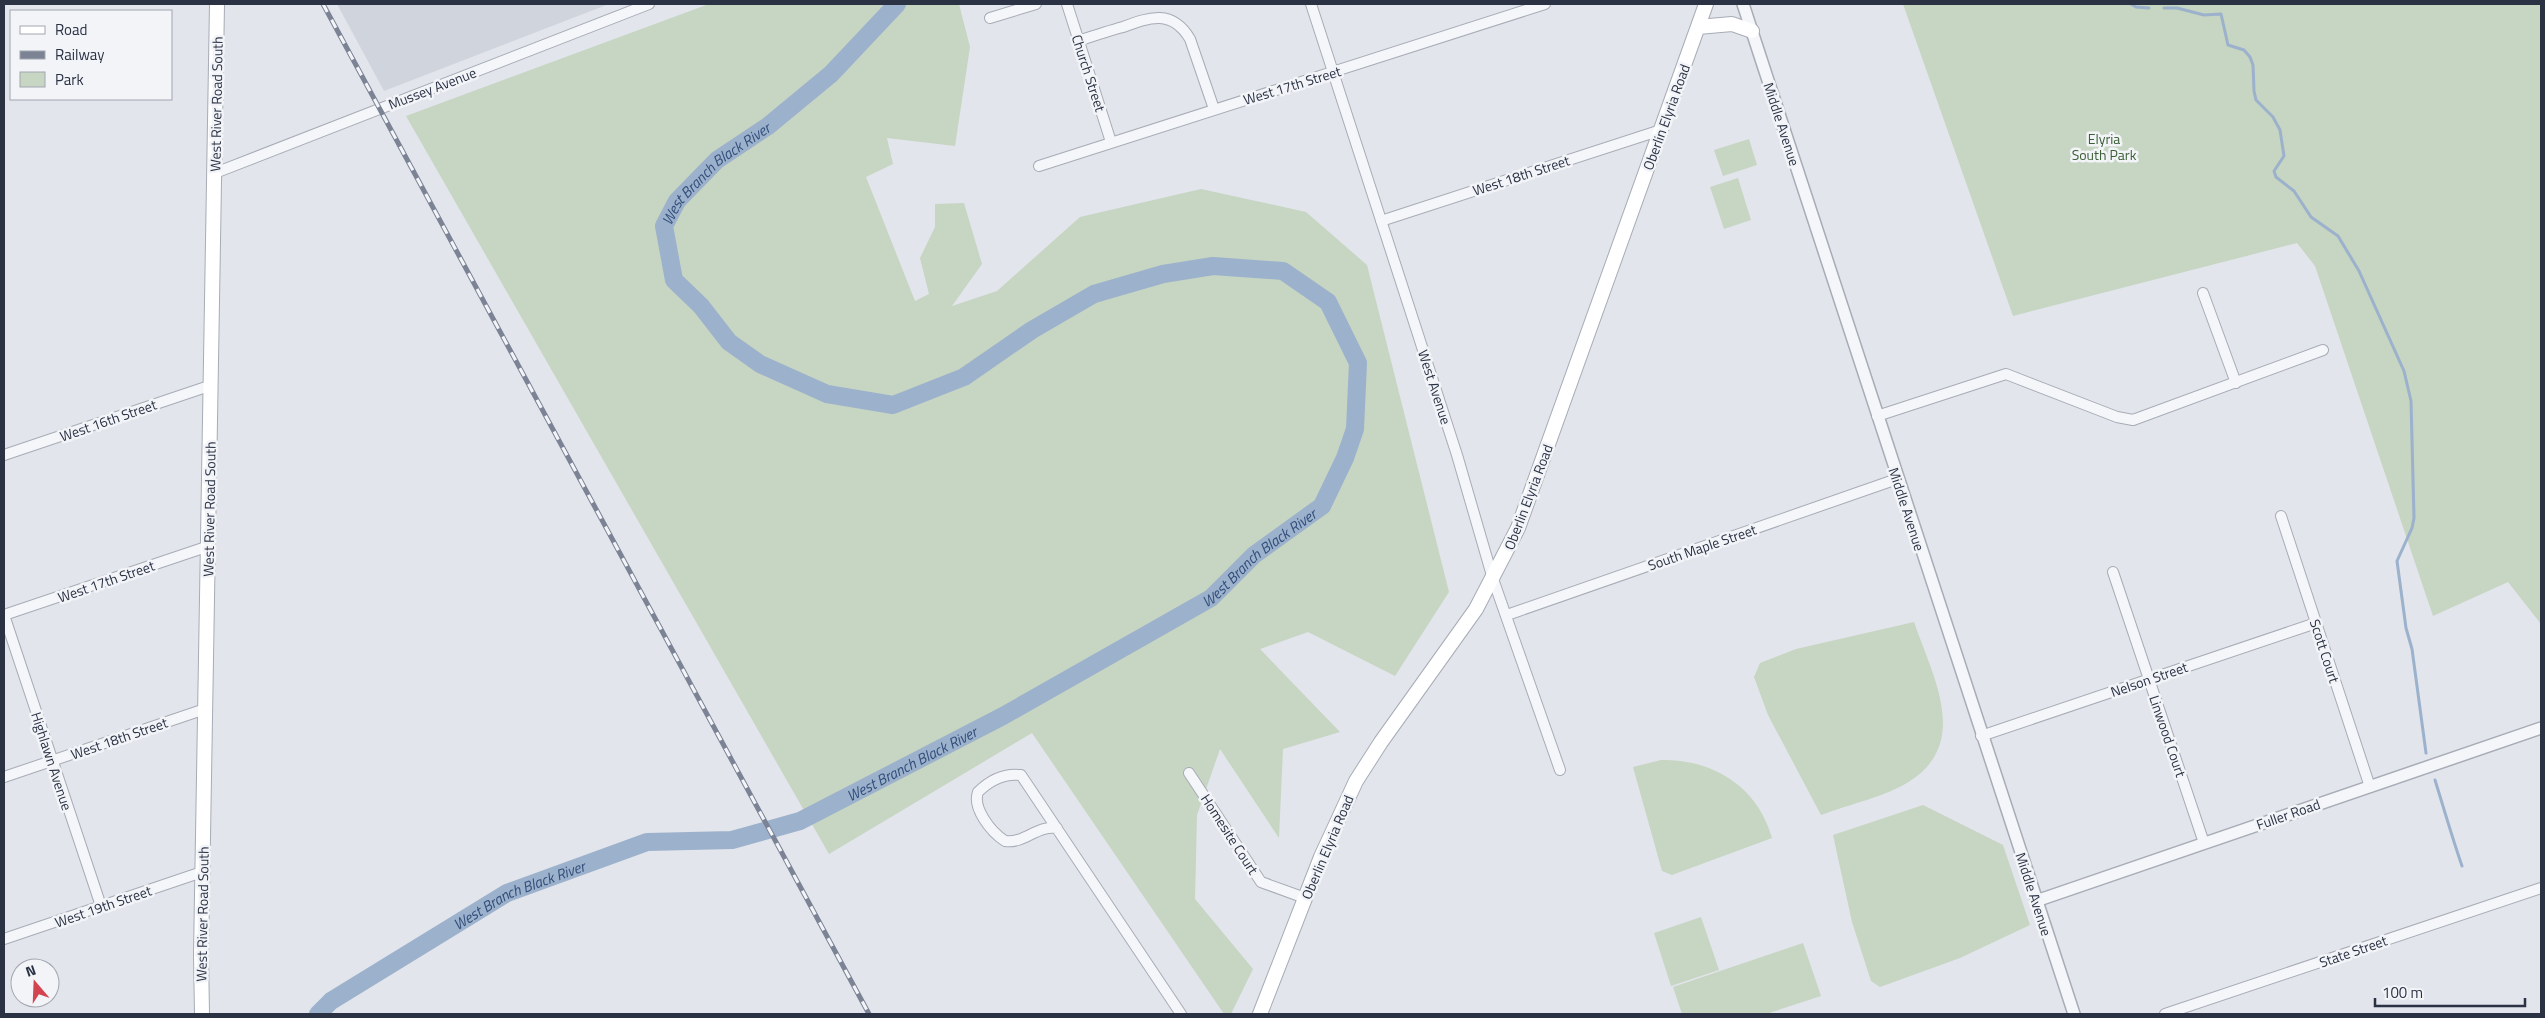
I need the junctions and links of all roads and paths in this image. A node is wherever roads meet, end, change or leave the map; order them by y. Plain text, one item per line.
1 (217, 4) edge
2 (649, 4) edge
3 (1036, 4) edge
4 (1067, 4) edge
5 (1311, 4) edge
6 (1545, 4) edge
7 (1706, 4) edge
8 (1743, 4) edge
9 (990, 18) dead end
10 (1698, 27) junction
11 (1752, 31) junction
12 (1078, 41) junction
13 (1334, 73) junction
14 (1214, 109) junction
15 (1662, 130) junction
16 (1111, 142) junction
17 (1038, 166) dead end
18 (215, 173) junction
19 (1381, 221) junction
20 (2202, 293) dead end
21 (2323, 350) dead end
22 (2236, 383) junction
23 (212, 385) junction
24 (1877, 416) junction
25 (4, 455) edge
26 (1898, 479) junction
27 (2281, 516) dead end
28 (209, 546) junction
29 (2113, 572) dead end
30 (1493, 579) junction
31 (4, 615) edge
32 (1507, 615) junction
33 (2316, 623) junction
34 (2148, 679) junction
35 (205, 709) junction
36 (2541, 728) edge
37 (1981, 736) junction
38 (52, 761) junction
39 (1015, 766) dead end
40 (1560, 770) dead end
41 (1189, 773) dead end
42 (1021, 775) junction
43 (4, 777) edge
44 (2370, 787) junction
45 (1057, 828) junction
46 (2204, 843) junction
47 (202, 872) junction
48 (2541, 888) edge
49 (1304, 898) junction
50 (2036, 901) junction
51 (101, 906) junction
52 (4, 939) edge
53 (202, 1014) edge
54 (1181, 1014) edge
55 (1260, 1014) edge
56 (2074, 1014) edge
57 (2165, 1014) edge

1 - 18 main road, West River Road South
2 - 18 street, Mussey Avenue
3 - 9 street
4 - 12 street, Church Street
5 - 13 street, West Avenue
6 - 13 street, West 17th Street
7 - 10 main road, Oberlin Elyria Road
8 - 11 street, Middle Avenue
10 - 11 main road
10 - 15 main road, Oberlin Elyria Road
11 - 24 street, Middle Avenue
12 - 14 street
12 - 16 street, Church Street
13 - 14 street, West 17th Street
13 - 19 street, West Avenue
14 - 16 street, West 17th Street
15 - 19 street, West 18th Street
15 - 30 main road, Oberlin Elyria Road
16 - 17 street, West 17th Street
18 - 23 main road, West River Road South
19 - 30 street, West Avenue
20 - 22 street
21 - 22 street
22 - 24 street
23 - 25 street, West 16th Street
23 - 28 main road, West River Road South
24 - 26 street, Middle Avenue
26 - 32 street, South Maple Street
26 - 37 street, Middle Avenue
27 - 33 street, Scott Court
28 - 31 street, West 17th Street
28 - 35 main road, West River Road South
29 - 34 street, Linwood Court
30 - 32 street, West Avenue
30 - 49 main road, Oberlin Elyria Road
31 - 38 street, Highlawn Avenue
32 - 40 street, West Avenue
33 - 34 street, Nelson Street
33 - 44 street, Scott Court
34 - 37 street, Nelson Street
34 - 46 street, Linwood Court
35 - 38 street, West 18th Street
35 - 47 main road, West River Road South
36 - 44 street, Fuller Road
37 - 50 street, Middle Avenue
38 - 43 street, West 18th Street
38 - 51 street, Highlawn Avenue
39 - 42 street
41 - 49 street, Homesite Court
42 - 45 street
42 - 45 street
44 - 46 street, Fuller Road
45 - 54 street
46 - 50 street, Fuller Road
47 - 51 street, West 19th Street
47 - 53 main road, West River Road South
48 - 57 street, State Street
49 - 55 main road, Oberlin Elyria Road
50 - 56 street, Middle Avenue
51 - 52 street, West 19th Street

